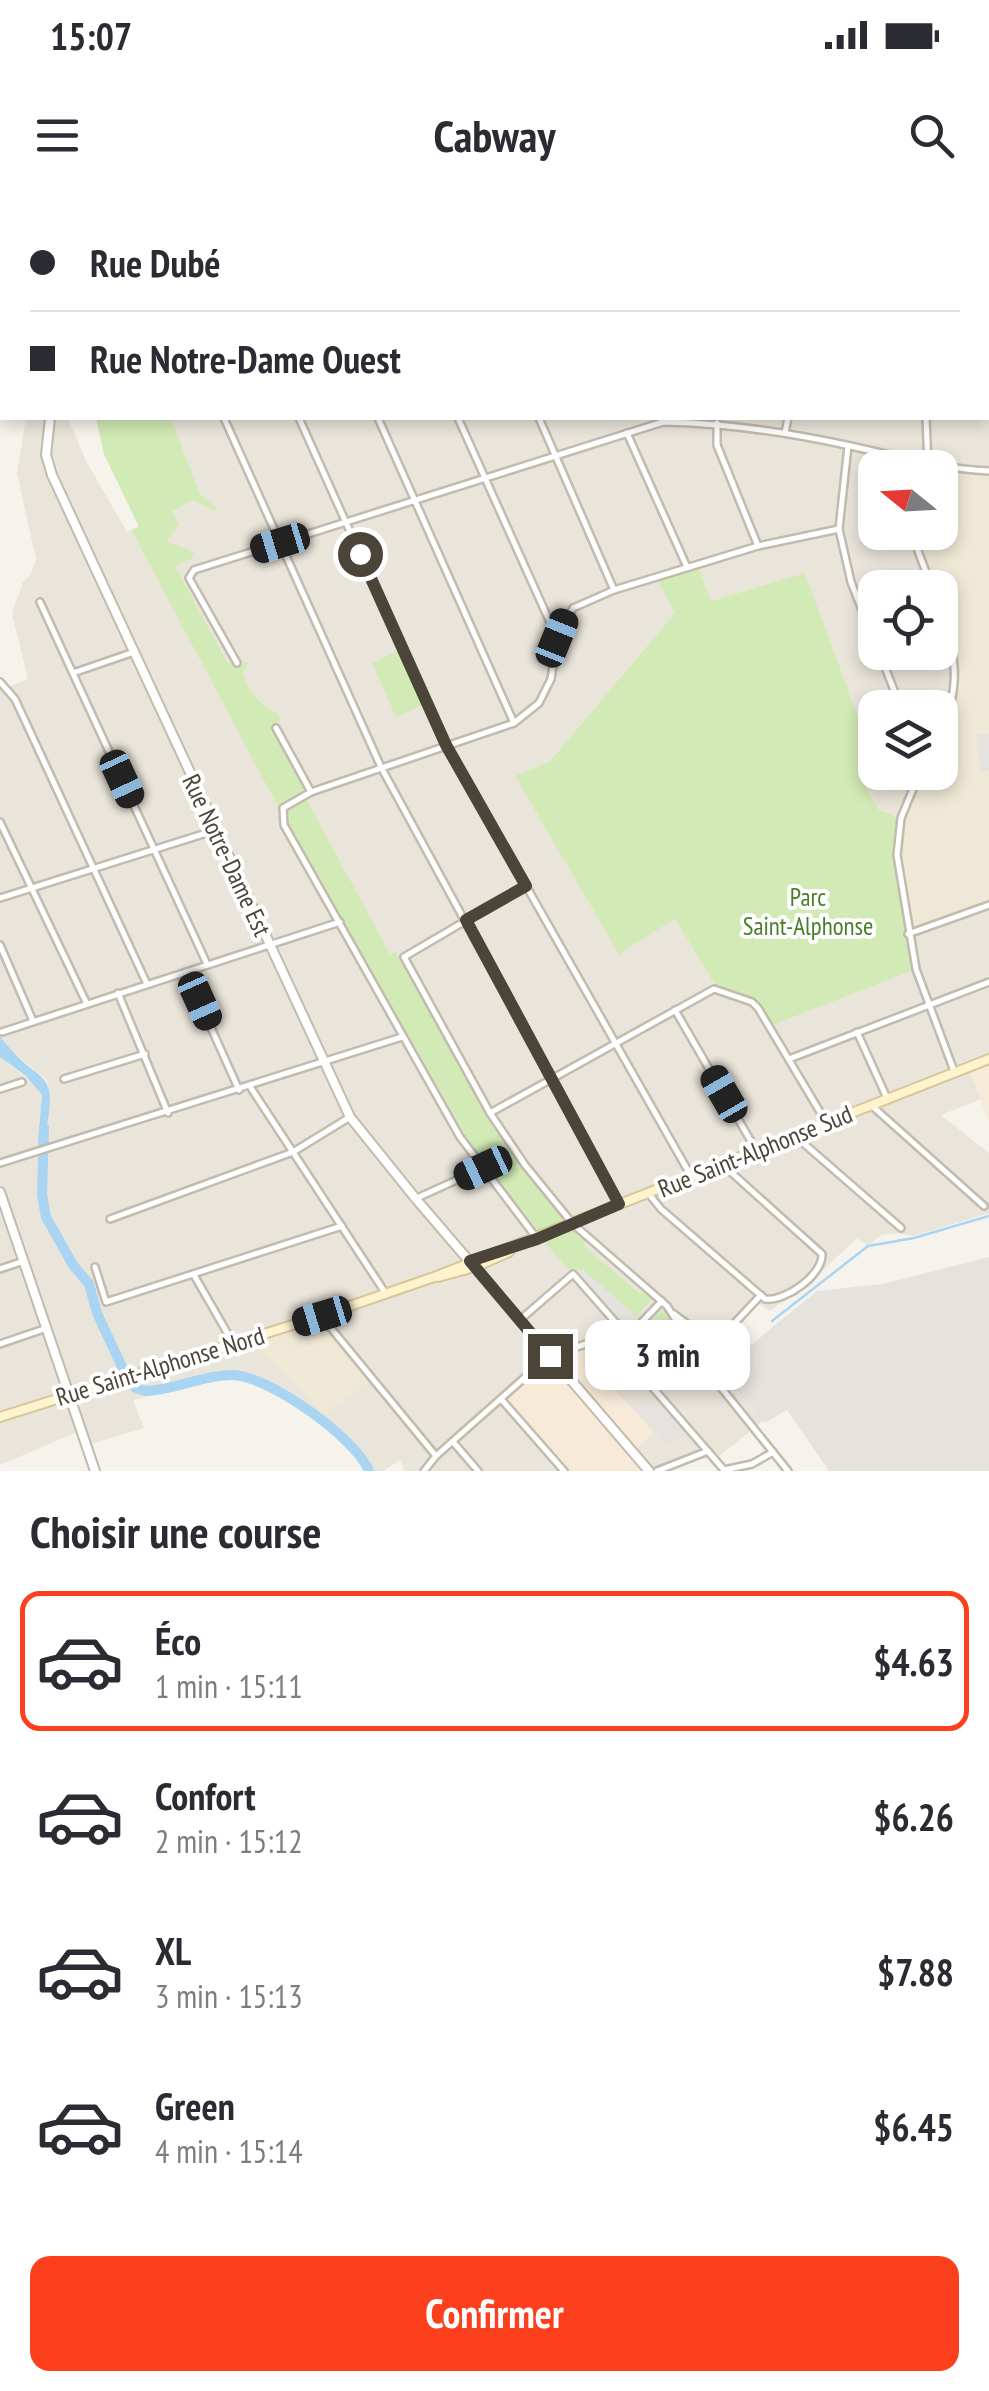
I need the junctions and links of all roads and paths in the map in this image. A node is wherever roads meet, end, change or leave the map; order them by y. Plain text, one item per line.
1 (50, 420) edge
2 (225, 420) edge
3 (300, 420) edge
4 (379, 420) edge
5 (459, 420) edge
6 (540, 420) edge
7 (788, 420) edge
8 (926, 420) edge
9 (717, 423) junction
10 (627, 432) junction
11 (785, 433) junction
12 (848, 446) junction
13 (864, 450) edge
14 (927, 450) edge
15 (556, 455) junction
16 (958, 468) edge
17 (989, 471) edge
18 (484, 478) junction
19 (416, 501) junction
20 (346, 523) junction
21 (838, 529) junction
22 (280, 543) junction
23 (758, 546) junction
24 (687, 568) junction
25 (614, 590) junction
26 (40, 602) dead end
27 (858, 602) edge
28 (557, 638) junction
29 (134, 652) junction
30 (236, 663) dead end
31 (72, 673) junction
32 (0, 682) edge
33 (514, 723) junction
34 (276, 728) dead end
35 (446, 745) junction
36 (382, 767) junction
37 (912, 790) edge
38 (310, 792) junction
39 (0, 822) edge
40 (216, 830) junction
41 (154, 850) junction
42 (94, 868) junction
43 (526, 886) junction
44 (33, 888) junction
45 (0, 898) edge
46 (989, 906) edge
47 (466, 920) junction
48 (340, 922) junction
49 (908, 934) junction
50 (0, 945) edge
51 (269, 945) junction
52 (207, 964) junction
53 (186, 972) junction
54 (989, 982) edge
55 (147, 984) junction
56 (118, 993) junction
57 (88, 1004) junction
58 (928, 1004) junction
59 (675, 1010) junction
60 (33, 1021) junction
61 (2, 1032) edge
62 (857, 1032) junction
63 (402, 1038) junction
64 (614, 1044) junction
65 (145, 1054) junction
66 (789, 1059) junction
67 (989, 1059) edge
68 (325, 1063) junction
69 (954, 1071) junction
70 (552, 1078) junction
71 (64, 1079) dead end
72 (22, 1082) dead end
73 (250, 1087) junction
74 (0, 1089) edge
75 (239, 1090) junction
76 (886, 1098) junction
77 (870, 1104) junction
78 (168, 1113) junction
79 (490, 1113) junction
80 (350, 1117) junction
81 (826, 1122) junction
82 (794, 1135) junction
83 (756, 1150) junction
84 (293, 1152) junction
85 (0, 1162) edge
86 (723, 1164) junction
87 (483, 1168) junction
88 (692, 1176) junction
89 (0, 1192) edge
90 (649, 1194) junction
91 (416, 1199) junction
92 (619, 1204) junction
93 (984, 1206) dead end
94 (110, 1219) dead end
95 (574, 1224) junction
96 (342, 1226) junction
97 (901, 1228) dead end
98 (537, 1239) junction
99 (24, 1261) junction
100 (472, 1264) junction
101 (95, 1267) dead end
102 (0, 1269) edge
103 (194, 1275) junction
104 (386, 1294) junction
105 (761, 1295) junction
106 (662, 1301) junction
107 (671, 1312) junction
108 (322, 1316) junction
109 (520, 1320) junction
110 (47, 1328) junction
111 (624, 1332) junction
112 (609, 1336) junction
113 (0, 1344) edge
114 (233, 1344) junction
115 (715, 1345) junction
116 (550, 1356) junction
117 (700, 1360) junction
118 (70, 1393) junction
119 (501, 1399) junction
120 (0, 1417) edge
121 (454, 1442) junction
122 (708, 1451) junction
123 (773, 1452) junction
124 (436, 1456) junction
125 (424, 1470) edge
126 (95, 1471) edge
127 (478, 1471) edge
128 (564, 1471) edge
129 (649, 1471) edge
130 (656, 1471) edge
131 (788, 1471) edge

1 - 29 street, Rue Notre-Dame Est
2 - 22 street
3 - 20 street
4 - 19 street
5 - 18 street
6 - 15 street
7 - 11 street
8 - 14 street
9 - 10 street
9 - 11 street
9 - 23 street
10 - 15 street
10 - 24 street
11 - 12 street
12 - 13 street
12 - 21 street
15 - 18 street
15 - 25 street
16 - 17 street
18 - 19 street
18 - 28 street
19 - 20 street
19 - 33 street
20 - 22 street
20 - 35 street
21 - 23 street
21 - 27 street
22 - 30 street
22 - 36 street
23 - 24 street
24 - 25 street
25 - 28 street
26 - 31 street
28 - 33 street
29 - 31 street
29 - 40 street, Rue Notre-Dame Est
31 - 41 street
32 - 42 street
33 - 35 street
34 - 38 street
35 - 36 street
35 - 43 street
36 - 38 street
36 - 47 street
37 - 49 street
38 - 48 street
39 - 44 street
40 - 41 street
40 - 51 street, Rue Notre-Dame Est
41 - 42 street
41 - 52 street
42 - 44 street
42 - 55 street
43 - 47 street
43 - 64 street
44 - 45 street
44 - 57 street
46 - 49 street
47 - 70 street
47 - 79 street
48 - 51 street
48 - 63 street
49 - 58 street
50 - 60 street
51 - 52 street
51 - 68 street, Rue Notre-Dame Est
52 - 53 street
53 - 55 street
53 - 75 street
54 - 58 street
55 - 56 street
56 - 57 street
56 - 65 street
57 - 60 street
58 - 62 street
58 - 69 street
59 - 64 street
59 - 66 street
59 - 83 street
60 - 61 street
62 - 66 street
62 - 76 street
63 - 68 street
63 - 87 street
64 - 70 street
64 - 88 street
65 - 71 street
65 - 78 street
66 - 81 street
67 - 69 main road, Rue Saint-Alphonse Sud
68 - 73 street
68 - 80 street, Rue Notre-Dame Est
69 - 76 main road, Rue Saint-Alphonse Sud
70 - 79 street
70 - 92 street
72 - 74 street
73 - 75 street
73 - 84 street
75 - 78 street
76 - 77 main road, Rue Saint-Alphonse Sud
77 - 81 main road, Rue Saint-Alphonse Sud
77 - 93 street
78 - 85 street
79 - 95 street
80 - 84 street
80 - 91 street, Rue Notre-Dame Est
81 - 82 main road, Rue Saint-Alphonse Sud
82 - 83 main road, Rue Saint-Alphonse Sud
82 - 97 street
83 - 86 main road, Rue Saint-Alphonse Sud
84 - 94 street
84 - 96 street
86 - 88 main road, Rue Saint-Alphonse Sud
86 - 105 street
87 - 91 street
87 - 98 street
88 - 90 main road, Rue Saint-Alphonse Sud
89 - 99 street
90 - 92 main road, Rue Saint-Alphonse Sud
90 - 105 street
91 - 100 street, Rue Notre-Dame Est
92 - 95 main road, Rue Saint-Alphonse Sud
95 - 98 main road, Rue Saint-Alphonse Sud
95 - 106 street
96 - 103 street
96 - 104 street
98 - 100 main road, Rue Saint-Alphonse Sud
99 - 102 street
99 - 110 street
100 - 104 main road, Rue Saint-Alphonse Nord
100 - 109 street, Rue Notre-Dame Est
101 - 103 street
103 - 114 street
104 - 108 main road, Rue Saint-Alphonse Nord
105 - 115 street
106 - 107 street
106 - 111 street
107 - 115 street
107 - 117 street
108 - 114 main road, Rue Saint-Alphonse Nord
108 - 124 street
109 - 111 street
109 - 116 street, Rue Notre-Dame Est
110 - 113 street
110 - 118 street
111 - 112 street
112 - 116 street
112 - 122 street
114 - 118 main road, Rue Saint-Alphonse Nord
115 - 117 street
116 - 119 street
116 - 129 street, Rue Notre-Dame Est
117 - 123 street
118 - 120 main road, Rue Saint-Alphonse Nord
118 - 126 street
119 - 121 street
119 - 128 street
121 - 124 street
121 - 127 street
122 - 123 street
122 - 130 street
123 - 131 street
124 - 125 street

